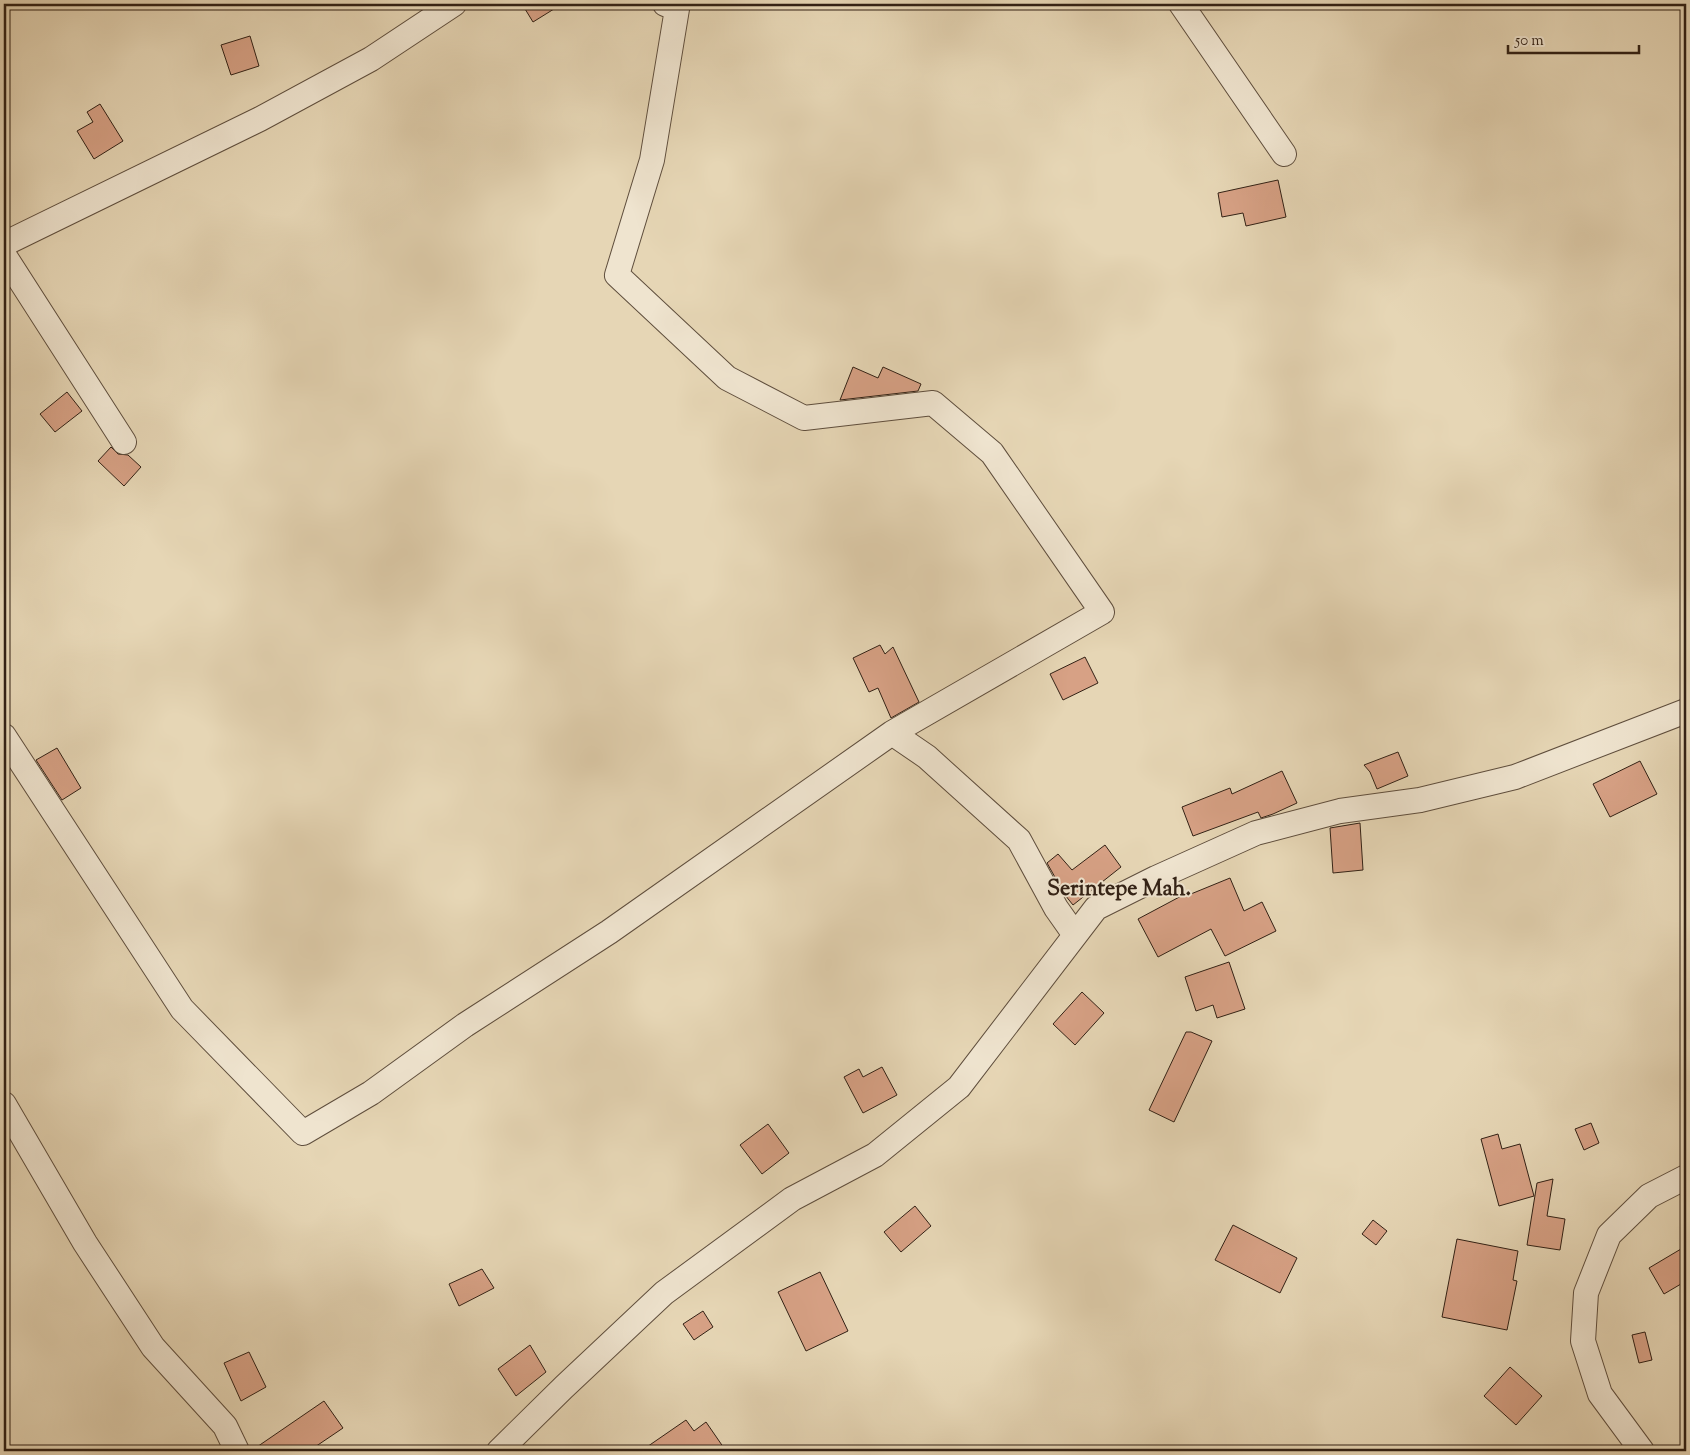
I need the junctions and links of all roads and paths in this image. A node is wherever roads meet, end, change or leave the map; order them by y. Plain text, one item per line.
1 (454, 4) edge
2 (665, 4) edge
3 (1181, 4) edge
4 (1284, 154) dead end
5 (10, 234) edge
6 (4, 254) edge
7 (124, 442) dead end
8 (1686, 711) edge
9 (892, 734) junction
10 (4, 736) edge
11 (1075, 935) junction
12 (4, 1104) edge
13 (1686, 1178) edge
14 (237, 1451) edge
15 (499, 1451) edge
16 (1642, 1451) edge

1 - 5 street
2 - 9 street
3 - 4 street
6 - 7 street
8 - 11 street
9 - 10 street
9 - 11 street
11 - 15 street
12 - 14 street
13 - 16 street

